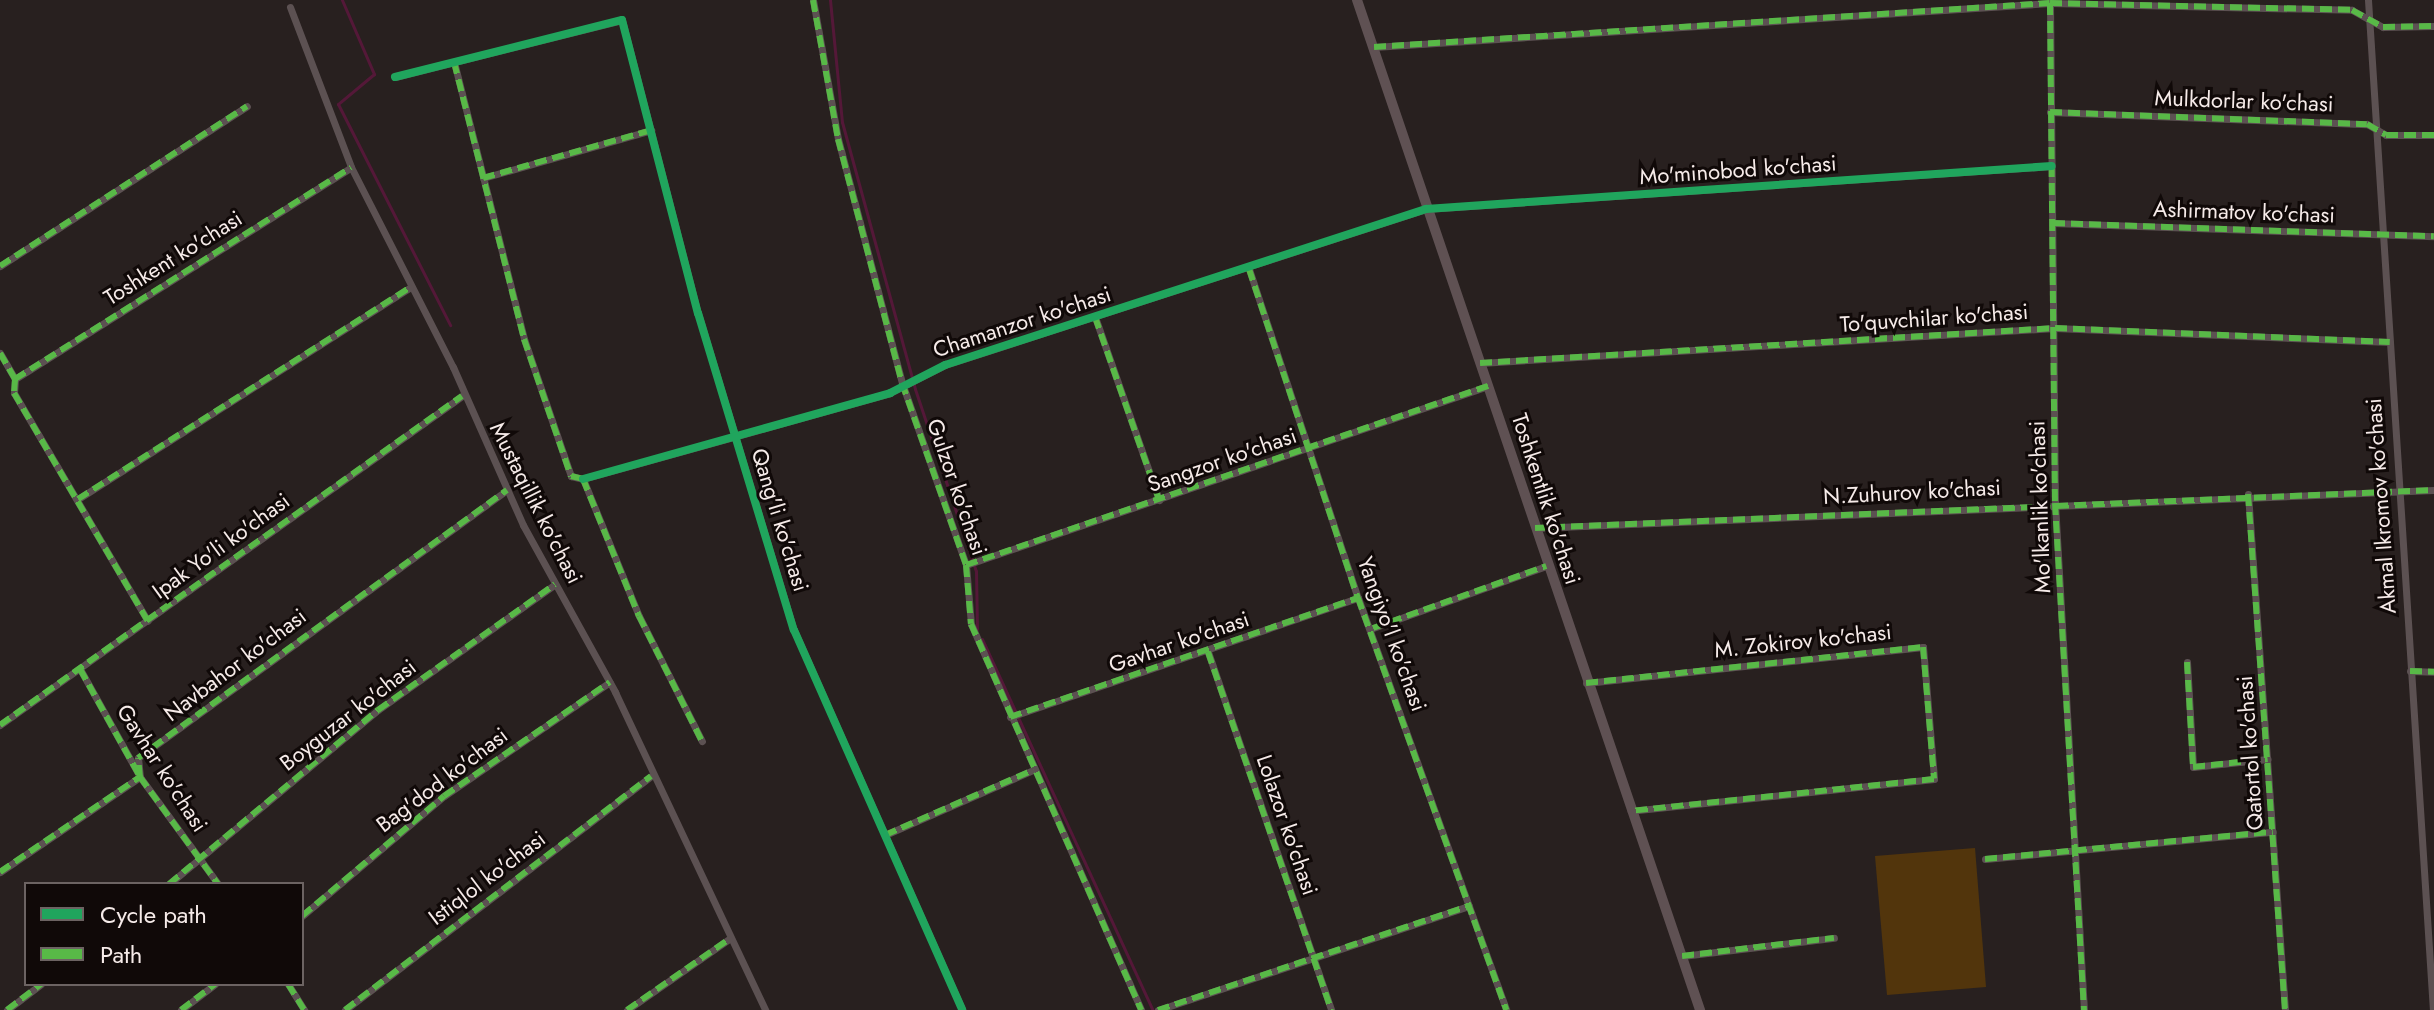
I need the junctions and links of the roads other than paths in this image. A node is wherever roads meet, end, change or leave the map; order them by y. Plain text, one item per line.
1 (813, 0) edge
2 (1357, 0) edge
3 (2368, 0) edge
4 (2050, 3) junction
5 (1960, 4) edge
6 (290, 7) dead end
7 (2369, 20) junction
8 (2434, 26) edge
9 (1374, 47) junction
10 (454, 62) junction
11 (395, 77) dead end
12 (247, 106) dead end
13 (2050, 112) junction
14 (2376, 128) junction
15 (651, 130) junction
16 (2434, 135) edge
17 (2052, 166) junction
18 (351, 167) junction
19 (483, 178) junction
20 (1426, 209) junction
21 (2053, 223) junction
22 (2384, 234) junction
23 (2434, 236) edge
24 (0, 266) edge
25 (1249, 269) junction
26 (409, 288) junction
27 (1095, 317) junction
28 (2055, 328) junction
29 (2390, 342) junction
30 (0, 353) edge
31 (1480, 363) junction
32 (15, 379) junction
33 (902, 383) junction
34 (1488, 386) junction
35 (462, 396) junction
36 (733, 436) junction
37 (1308, 449) junction
38 (583, 479) junction
39 (507, 490) junction
40 (2434, 490) edge
41 (2398, 491) junction
42 (2248, 494) junction
43 (78, 499) junction
44 (1159, 500) junction
45 (2055, 503) junction
46 (1535, 528) junction
47 (966, 565) junction
48 (1546, 566) junction
49 (555, 584) junction
50 (1358, 598) junction
51 (148, 621) junction
52 (1373, 628) junction
53 (1208, 652) junction
54 (2187, 662) dead end
55 (80, 669) junction
56 (2410, 671) junction
57 (2434, 672) edge
58 (610, 682) junction
59 (1586, 683) junction
60 (1010, 717) junction
61 (0, 725) edge
62 (702, 741) dead end
63 (2268, 759) junction
64 (1033, 770) junction
65 (651, 776) junction
66 (140, 777) junction
67 (1631, 811) junction
68 (2273, 832) junction
69 (885, 835) junction
70 (2075, 851) junction
71 (199, 859) junction
72 (1985, 859) dead end
73 (0, 872) edge
74 (171, 882) edge
75 (216, 882) edge
76 (1469, 906) junction
77 (304, 914) edge
78 (1834, 938) dead end
79 (729, 939) junction
80 (1682, 956) junction
81 (1313, 957) junction
82 (38, 986) edge
83 (212, 986) edge
84 (289, 986) edge
85 (7, 1010) edge
86 (181, 1010) edge
87 (304, 1010) edge
88 (345, 1010) edge
89 (627, 1010) edge
90 (765, 1010) edge
91 (962, 1010) edge
92 (1141, 1010) edge
93 (1158, 1010) edge
94 (1331, 1010) edge
95 (1506, 1010) edge
96 (1700, 1010) edge
97 (2084, 1010) edge
98 (2285, 1010) edge
99 (2433, 1010) edge

1 - 33 street, Gulzor ko'chasi
2 - 9 main road, Toshkentlik ko'chasi
3 - 7 street, Akmal Ikromov ko'chasi
4 - 5 street
4 - 7 street
4 - 13 street, Mo'lkanlik ko'chasi
5 - 9 street
6 - 18 street, Mustaqillik ko'chasi
7 - 8 street
7 - 14 street, Akmal Ikromov ko'chasi
9 - 20 main road, Toshkentlik ko'chasi
10 - 11 street
10 - 15 street, Qang'li ko'chasi
10 - 19 street, Mustaqillik ko'chasi
12 - 24 street
13 - 14 street, Mulkdorlar ko'chasi
13 - 17 street, Mo'lkanlik ko'chasi
14 - 16 street, Mulkdorlar ko'chasi
14 - 22 street, Akmal Ikromov ko'chasi
15 - 19 street
15 - 36 street, Qang'li ko'chasi
17 - 20 street, Mo'minobod ko'chasi
17 - 21 street, Mo'lkanlik ko'chasi
18 - 26 street, Mustaqillik ko'chasi
18 - 32 street, Toshkent ko'chasi
19 - 38 street, Mustaqillik ko'chasi
20 - 25 street, Chamanzor ko'chasi
20 - 31 main road, Toshkentlik ko'chasi
21 - 22 street, Ashirmatov ko'chasi
21 - 28 street, Mo'lkanlik ko'chasi
22 - 23 street, Ashirmatov ko'chasi
22 - 29 street, Akmal Ikromov ko'chasi
25 - 27 street, Chamanzor ko'chasi
25 - 37 street, Yangiyo'l ko'chasi
26 - 35 street, Mustaqillik ko'chasi
26 - 43 street
27 - 33 street, Chamanzor ko'chasi
27 - 44 street
28 - 29 street, To'quvchilar ko'chasi
28 - 31 street, To'quvchilar ko'chasi
28 - 45 street, Mo'lkanlik ko'chasi
29 - 41 street, Akmal Ikromov ko'chasi
30 - 32 street
31 - 34 main road, Toshkentlik ko'chasi
32 - 43 street
33 - 36 street, Chamanzor ko'chasi
33 - 47 street, Gulzor ko'chasi
34 - 37 street, Sangzor ko'chasi
34 - 46 main road, Toshkentlik ko'chasi
35 - 39 street, Mustaqillik ko'chasi
35 - 51 street, Ipak Yo'li ko'chasi
36 - 38 street, Chamanzor ko'chasi
36 - 69 street, Qang'li ko'chasi
37 - 44 street, Sangzor ko'chasi
37 - 50 street, Yangiyo'l ko'chasi
38 - 62 street, Mustaqillik ko'chasi
39 - 49 street, Mustaqillik ko'chasi
39 - 66 street, Navbahor ko'chasi
40 - 41 street, N.Zuhurov ko'chasi
41 - 42 street, N.Zuhurov ko'chasi
41 - 56 street, Akmal Ikromov ko'chasi
42 - 45 street, N.Zuhurov ko'chasi
42 - 63 street, Qatortol ko'chasi
43 - 51 street
44 - 47 street, Sangzor ko'chasi
45 - 46 street, N.Zuhurov ko'chasi
45 - 70 street, Mo'lkanlik ko'chasi
46 - 48 main road, Toshkentlik ko'chasi
47 - 60 street, Gulzor ko'chasi
48 - 52 street
48 - 59 main road, Toshkentlik ko'chasi
49 - 58 street, Mustaqillik ko'chasi
49 - 71 street, Boyguzar ko'chasi
50 - 52 street, Yangiyo'l ko'chasi
50 - 53 street, Gavhar ko'chasi
51 - 55 street, Ipak Yo'li ko'chasi
52 - 76 street, Yangiyo'l ko'chasi
53 - 60 street, Gavhar ko'chasi
53 - 81 street, Lolazor ko'chasi
54 - 63 street
55 - 61 street, Ipak Yo'li ko'chasi
55 - 66 street, Gavhar ko'chasi
56 - 57 street
56 - 99 street, Akmal Ikromov ko'chasi
58 - 65 street, Mustaqillik ko'chasi
58 - 77 street, Bag'dod ko'chasi
59 - 67 main road, Toshkentlik ko'chasi
59 - 67 street, M. Zokirov ko'chasi
60 - 64 street, Gulzor ko'chasi
63 - 68 street, Qatortol ko'chasi
64 - 69 street
64 - 92 street, Gulzor ko'chasi
65 - 79 street, Mustaqillik ko'chasi
65 - 88 street, Istiqlol ko'chasi
66 - 71 street, Gavhar ko'chasi
66 - 73 street
67 - 80 main road, Toshkentlik ko'chasi
68 - 70 street
68 - 98 street, Qatortol ko'chasi
69 - 91 street, Qang'li ko'chasi
70 - 72 street
70 - 97 street, Mo'lkanlik ko'chasi
71 - 74 street, Boyguzar ko'chasi
71 - 75 street, Gavhar ko'chasi
76 - 81 street
76 - 95 street, Yangiyo'l ko'chasi
78 - 80 street
79 - 89 street
79 - 90 street, Mustaqillik ko'chasi
80 - 96 main road, Toshkentlik ko'chasi
81 - 93 street
81 - 94 street, Lolazor ko'chasi
82 - 85 street
83 - 86 street
84 - 87 street

